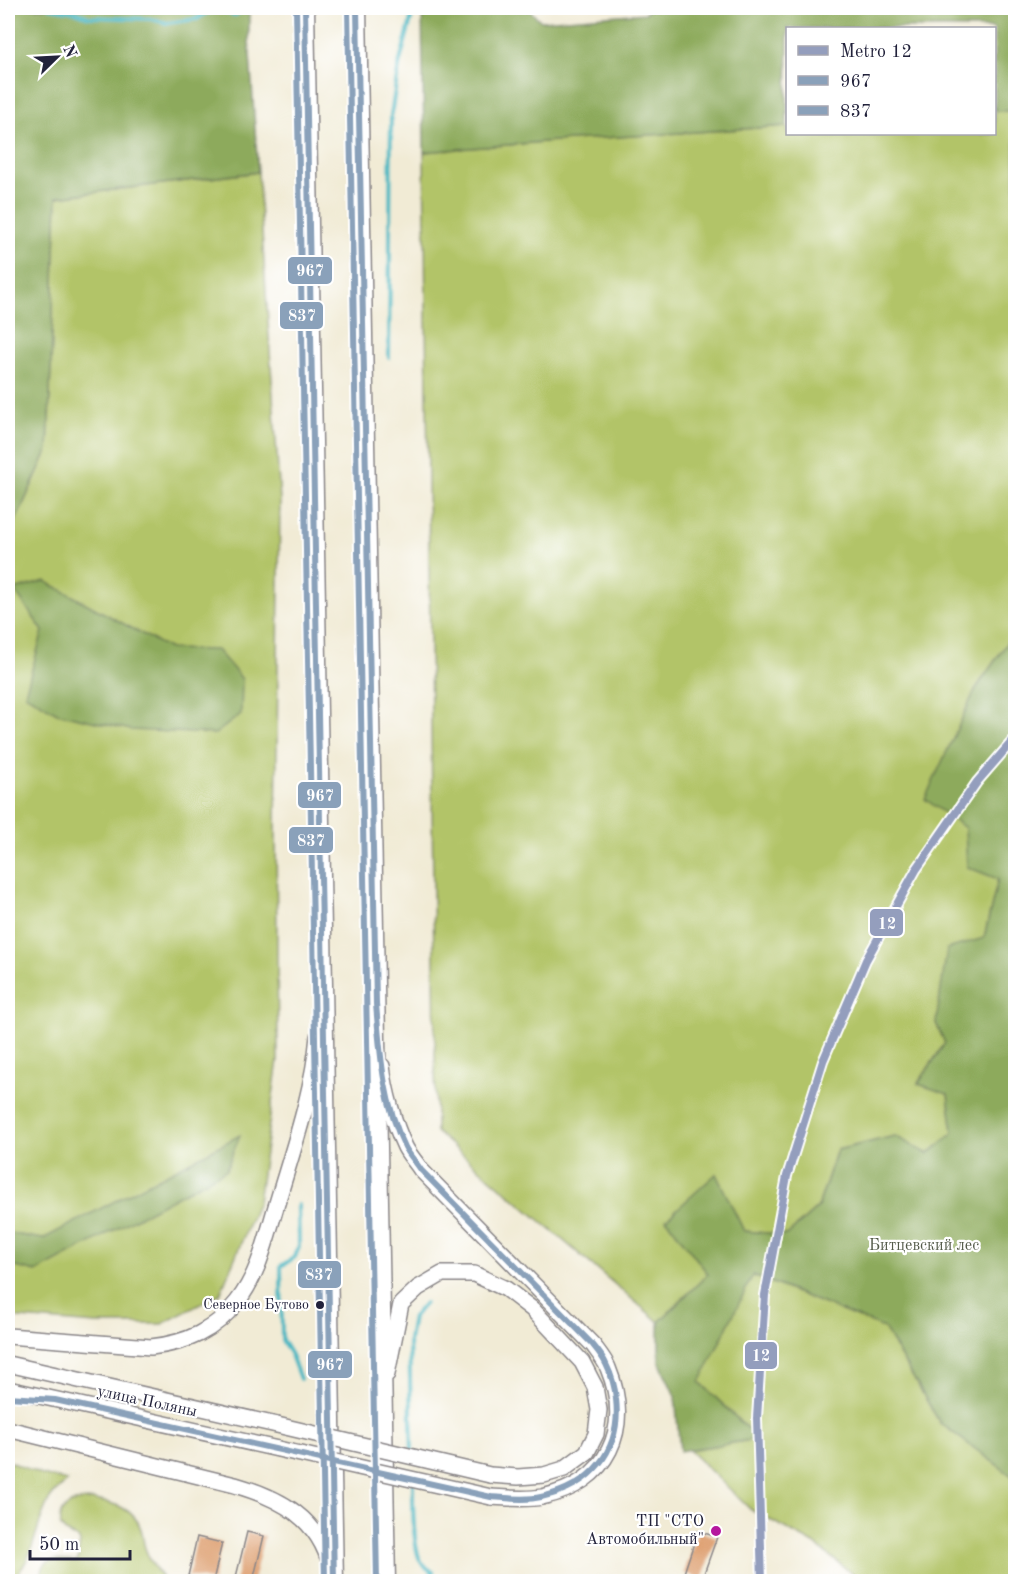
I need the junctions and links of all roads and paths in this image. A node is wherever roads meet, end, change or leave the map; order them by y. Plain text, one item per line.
1 (305, 8) edge
2 (357, 8) edge
3 (323, 979) junction
4 (376, 1004) junction
5 (8, 1336) edge
6 (8, 1364) edge
7 (8, 1389) edge
8 (383, 1394) junction
9 (8, 1396) edge
10 (55, 1400) junction
11 (8, 1429) edge
12 (334, 1581) edge
13 (386, 1581) edge

1 - 3 highway
2 - 4 highway
3 - 5 main road
3 - 12 highway
4 - 8 highway
4 - 10 main road, улица Поляны, bridge
6 - 8 main road, улица Поляны, bridge
7 - 10 main road, улица Поляны
8 - 13 highway
9 - 10 main road
11 - 12 main road

